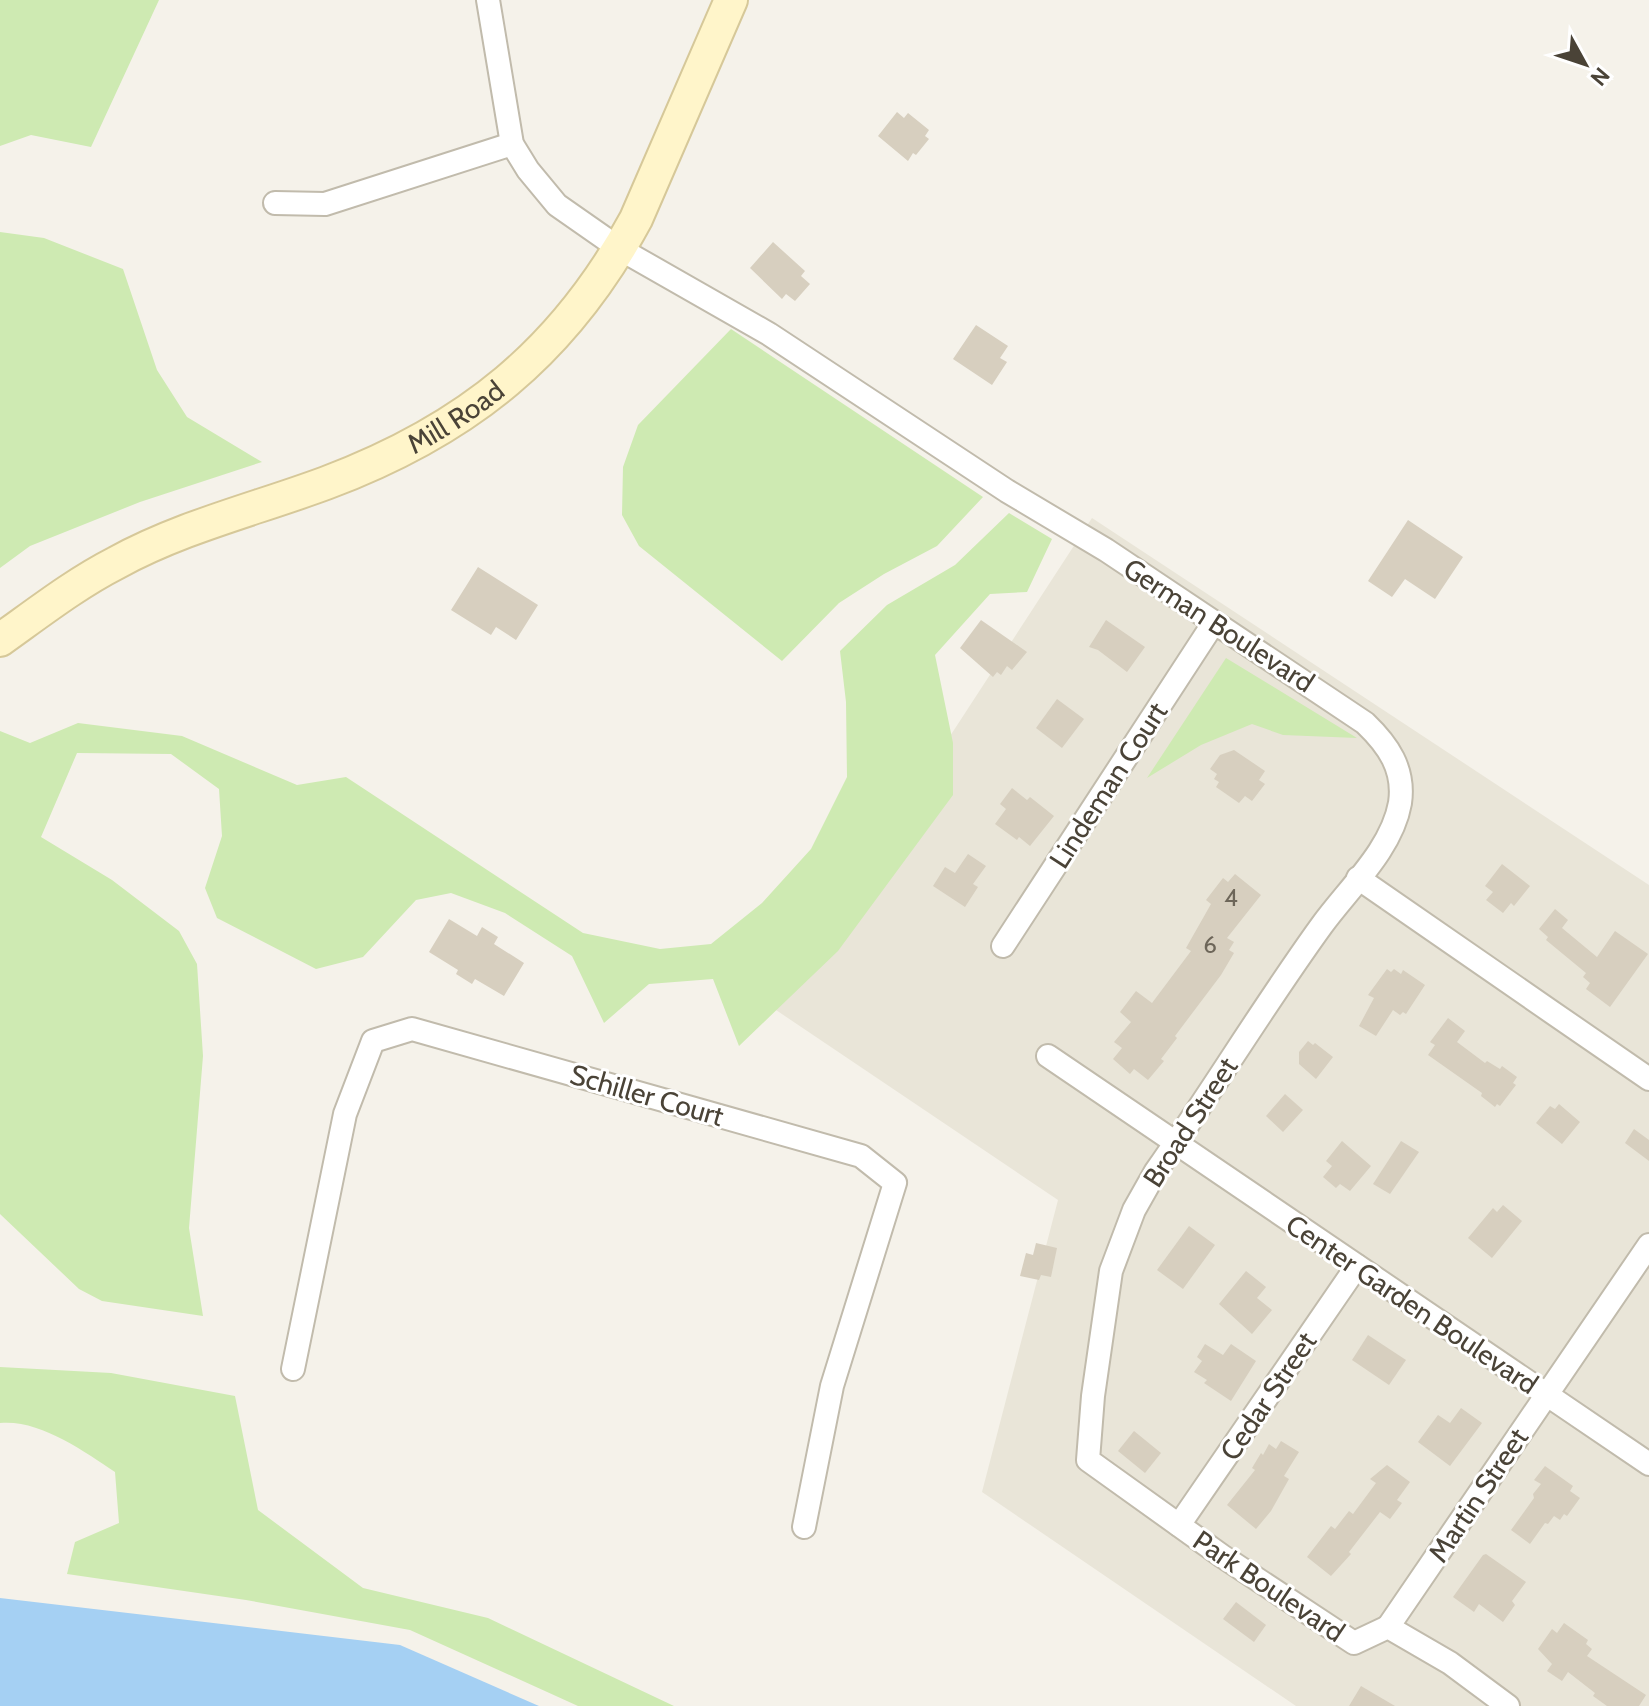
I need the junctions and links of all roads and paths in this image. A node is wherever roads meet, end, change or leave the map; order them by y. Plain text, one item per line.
1 (488, 0) edge
2 (731, 0) edge
3 (512, 144) junction
4 (275, 203) dead end
5 (620, 249) junction
6 (1213, 624) junction
7 (0, 640) edge
8 (1358, 878) junction
9 (1003, 946) dead end
10 (1048, 1056) dead end
11 (1649, 1079) edge
12 (1175, 1144) junction
13 (1649, 1245) edge
14 (1357, 1266) junction
15 (293, 1369) dead end
16 (1547, 1395) junction
17 (1093, 1396) joint
18 (1649, 1464) edge
19 (1179, 1525) junction
20 (804, 1527) dead end
21 (1388, 1627) junction
22 (1508, 1706) edge

1 - 3 street
2 - 5 main road, Mill Road
3 - 4 street
3 - 5 street, German Boulevard
5 - 6 street, German Boulevard
5 - 7 main road, Mill Road
6 - 8 street, German Boulevard
6 - 9 street, Lindeman Court
8 - 11 street
8 - 12 street, Broad Street
10 - 12 street, Center Garden Boulevard
12 - 14 street, Center Garden Boulevard
12 - 17 street, Broad Street
13 - 16 street, Martin Street
14 - 16 street, Center Garden Boulevard
14 - 19 street, Cedar Street
15 - 20 street, Schiller Court
16 - 18 street, Center Garden Boulevard
16 - 21 street, Martin Street
17 - 19 street, Park Boulevard
19 - 21 street, Park Boulevard
21 - 22 street, Park Boulevard

